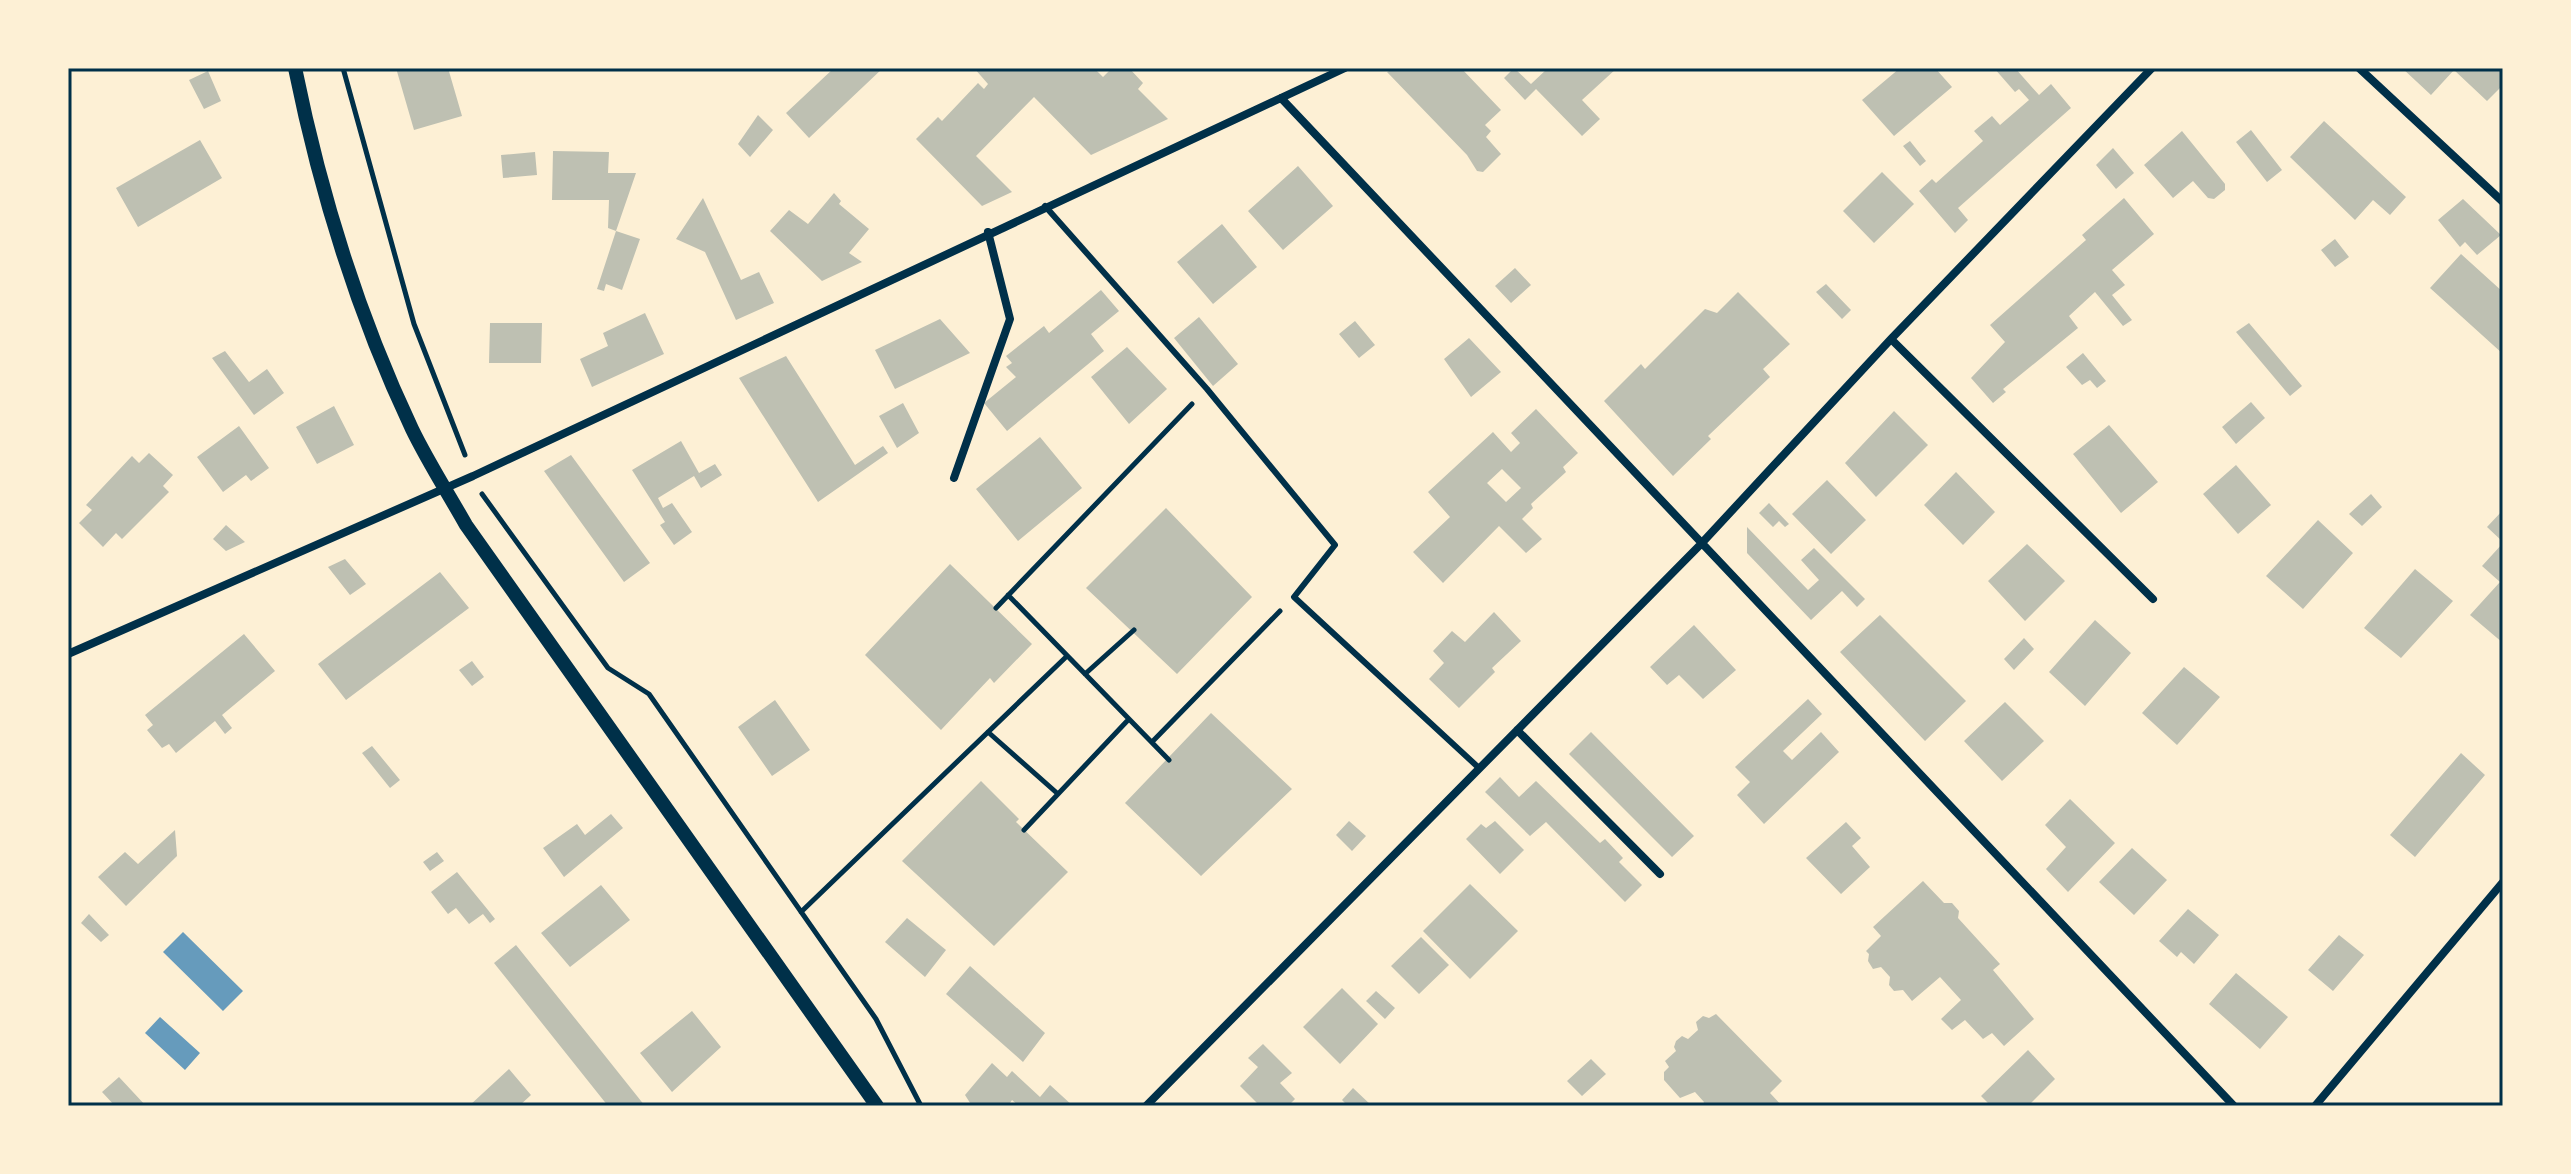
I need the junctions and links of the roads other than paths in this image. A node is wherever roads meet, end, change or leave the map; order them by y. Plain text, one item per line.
1 (295, 68) edge
2 (1345, 68) edge
3 (2152, 68) edge
4 (2359, 68) edge
5 (1281, 98) junction
6 (2503, 202) edge
7 (1045, 206) junction
8 (988, 232) junction
9 (1891, 339) junction
10 (954, 478) dead end
11 (445, 487) junction
12 (1700, 545) junction
13 (2153, 599) dead end
14 (68, 654) edge
15 (1517, 730) junction
16 (1479, 768) junction
17 (1660, 874) dead end
18 (2503, 882) edge
19 (877, 1106) edge
20 (1146, 1106) edge
21 (2234, 1106) edge
22 (2315, 1106) edge

1 - 11 street
2 - 5 street
3 - 9 street
4 - 6 street
5 - 7 street
5 - 12 street
7 - 8 street
7 - 16 lane
8 - 10 street
8 - 11 street
9 - 12 street
9 - 13 street
11 - 14 street
11 - 19 street
12 - 15 street
12 - 21 street
15 - 16 street
15 - 17 street
16 - 20 street
18 - 22 street

